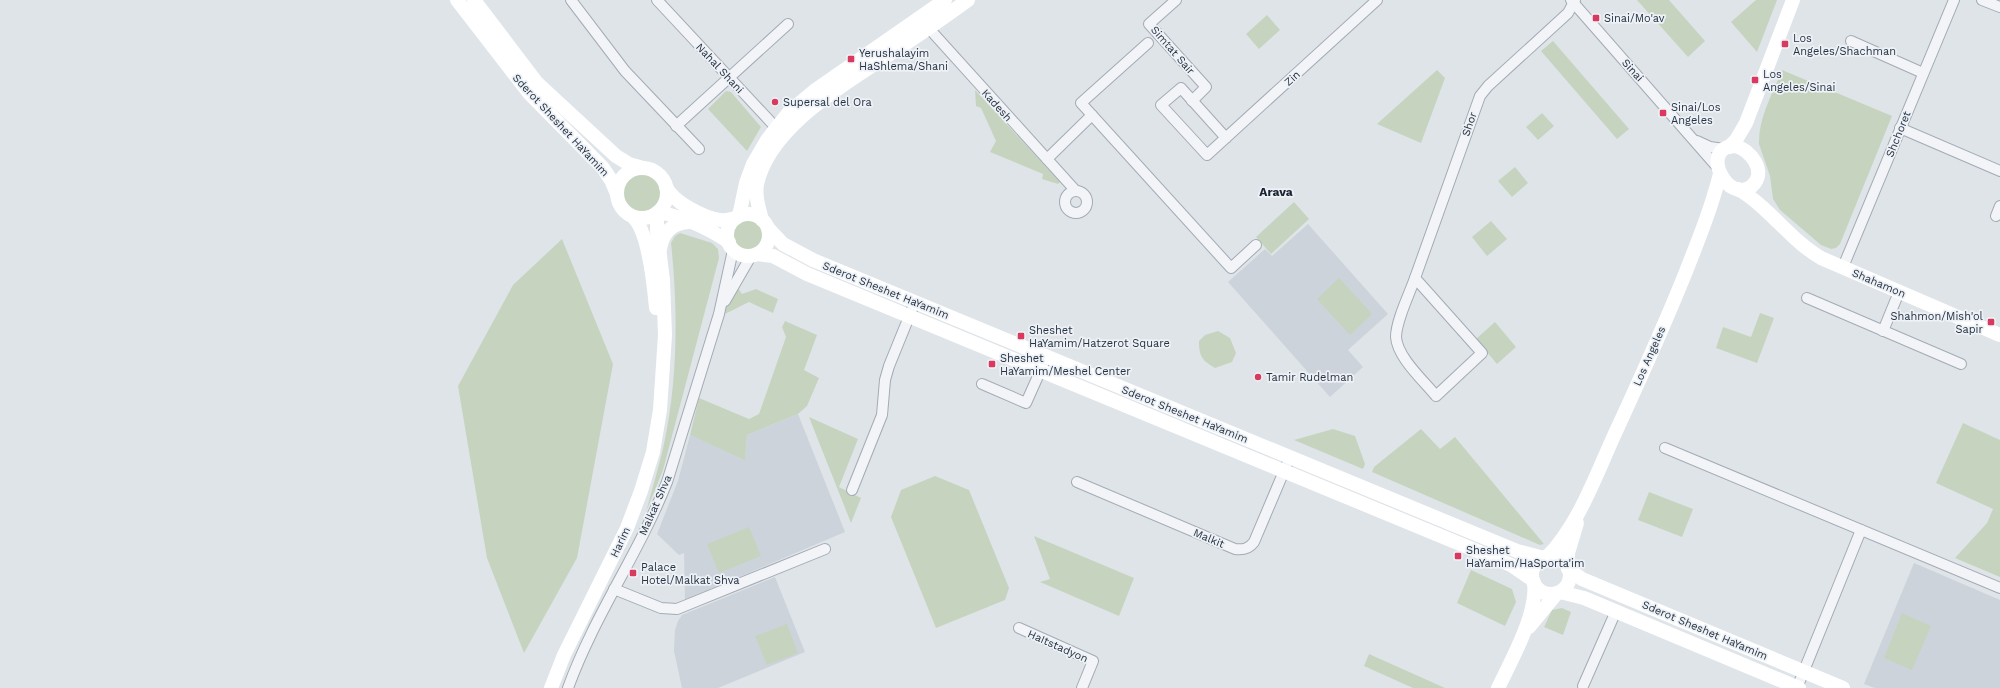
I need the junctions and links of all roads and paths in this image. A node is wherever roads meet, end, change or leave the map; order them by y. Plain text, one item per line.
1 (457, 0) edge
2 (474, 0) edge
3 (570, 0) edge
4 (657, 0) edge
5 (945, 0) edge
6 (968, 0) edge
7 (1176, 0) edge
8 (1377, 0) edge
9 (1793, 0) edge
10 (1954, 0) edge
11 (1982, 0) edge
12 (1573, 1) edge
13 (2000, 7) edge
14 (788, 24) dead end
15 (924, 24) junction
16 (1851, 41) dead end
17 (1148, 43) dead end
18 (1923, 72) junction
19 (729, 77) junction
20 (1192, 101) junction
21 (1092, 115) junction
22 (1746, 123) junction
23 (676, 126) junction
24 (1900, 128) junction
25 (780, 132) junction
26 (1226, 138) junction
27 (1694, 139) junction
28 (1726, 148) junction
29 (699, 149) dead end
30 (1749, 154) junction
31 (1207, 155) joint
32 (1047, 159) junction
33 (643, 168) junction
34 (1719, 171) junction
35 (2000, 171) edge
36 (1757, 174) junction
37 (666, 187) junction
38 (1736, 188) junction
39 (1075, 190) dead end
40 (616, 194) junction
41 (1712, 206) junction
42 (2000, 206) edge
43 (658, 212) junction
44 (1768, 214) junction
45 (1996, 216) dead end
46 (633, 217) junction
47 (738, 217) junction
48 (689, 222) junction
49 (765, 224) junction
50 (1256, 245) dead end
51 (731, 246) junction
52 (660, 253) junction
53 (754, 255) junction
54 (1843, 267) junction
55 (1415, 278) junction
56 (1900, 292) junction
57 (1807, 298) dead end
58 (916, 302) junction
59 (719, 314) junction
60 (909, 317) junction
61 (1883, 331) junction
62 (2000, 335) edge
63 (1047, 356) junction
64 (1961, 364) dead end
65 (1041, 371) junction
66 (982, 384) dead end
67 (661, 387) junction
68 (1665, 448) dead end
69 (1290, 457) junction
70 (1284, 471) junction
71 (1077, 482) dead end
72 (852, 490) dead end
73 (1582, 505) junction
74 (1861, 530) junction
75 (825, 549) dead end
76 (1545, 558) junction
77 (1568, 569) junction
78 (1533, 581) junction
79 (2000, 588) edge
80 (614, 589) junction
81 (1558, 592) junction
82 (1616, 612) junction
83 (1019, 628) dead end
84 (1521, 639) junction
85 (1804, 672) junction
86 (1583, 686) dead end
87 (551, 688) edge
88 (568, 688) edge
89 (1082, 688) edge
90 (1498, 688) edge
91 (1798, 688) edge
92 (1843, 688) edge

1 - 40 main road, Sderot Sheshet HaYamim
2 - 33 main road, Sderot Sheshet HaYamim
3 - 23 street
4 - 19 street, Nahal Shani
5 - 15 main road
6 - 15 main road
7 - 20 street, Simtat Sair
8 - 26 street, Zin
9 - 22 main road
10 - 18 street, Shchoret
11 - 13 street
12 - 27 street, Sinai
12 - 55 street, Shor
14 - 19 street
15 - 25 main road
15 - 32 street, Kadesh
16 - 18 street
17 - 21 street
18 - 24 street, Shchoret
19 - 23 street
19 - 25 street, Nahal Shani
20 - 26 street, Simtat Sair
20 - 31 street, Simtat Sair
21 - 32 street
21 - 50 street
22 - 28 main road
22 - 30 main road
23 - 29 street
24 - 35 street
24 - 54 street, Shchoret
25 - 47 main road
25 - 49 main road
26 - 31 street, Zin
27 - 28 street, Sinai
27 - 34 street, Sinai
28 - 30 main road
28 - 34 main road
30 - 36 main road
32 - 39 street, Kadesh
33 - 37 main road
33 - 40 main road
34 - 38 main road
34 - 41 main road, Los Angeles
36 - 38 main road
36 - 44 main road, Shahamon
37 - 43 main road
37 - 47 main road
38 - 41 main road, Los Angeles
38 - 44 main road, Shahamon
40 - 46 main road
41 - 73 main road, Los Angeles
42 - 45 street
43 - 46 main road
43 - 48 main road
43 - 52 main road, Harim
44 - 54 main road, Shahamon
46 - 67 main road, Harim
47 - 49 main road
47 - 51 main road
48 - 51 main road
48 - 52 main road
49 - 53 main road
49 - 58 main road, Sderot Sheshet HaYamim
51 - 53 main road
51 - 59 street, Malkat Shva
52 - 67 main road, Harim
53 - 59 street, Malkat Shva
53 - 60 main road, Sderot Sheshet HaYamim
54 - 56 main road, Shahamon
55 - 55 street, Shor
56 - 61 street
56 - 62 main road, Shahamon
57 - 61 street
58 - 60 street
58 - 63 main road, Sderot Sheshet HaYamim
59 - 80 street, Malkat Shva
60 - 65 main road, Sderot Sheshet HaYamim
60 - 72 street
61 - 64 street
63 - 65 street
63 - 69 main road, Sderot Sheshet HaYamim
65 - 66 street
65 - 70 main road, Sderot Sheshet HaYamim
67 - 87 main road, Harim
68 - 74 street
69 - 70 street, Malkit
69 - 76 main road, Sderot Sheshet HaYamim
70 - 71 street, Malkit
70 - 78 main road, Sderot Sheshet HaYamim
73 - 76 main road, Los Angeles
73 - 77 main road, Los Angeles
74 - 79 street
74 - 85 street
75 - 80 street
76 - 77 main road
76 - 78 main road
77 - 81 main road
77 - 85 main road, Sderot Sheshet HaYamim
78 - 81 main road
78 - 84 main road
80 - 88 street, Malkat Shva
81 - 82 main road, Sderot Sheshet HaYamim
81 - 84 main road
82 - 86 street
82 - 91 main road, Sderot Sheshet HaYamim
83 - 89 street, HaItstadyon
84 - 90 main road
85 - 91 street
85 - 92 main road, Sderot Sheshet HaYamim

